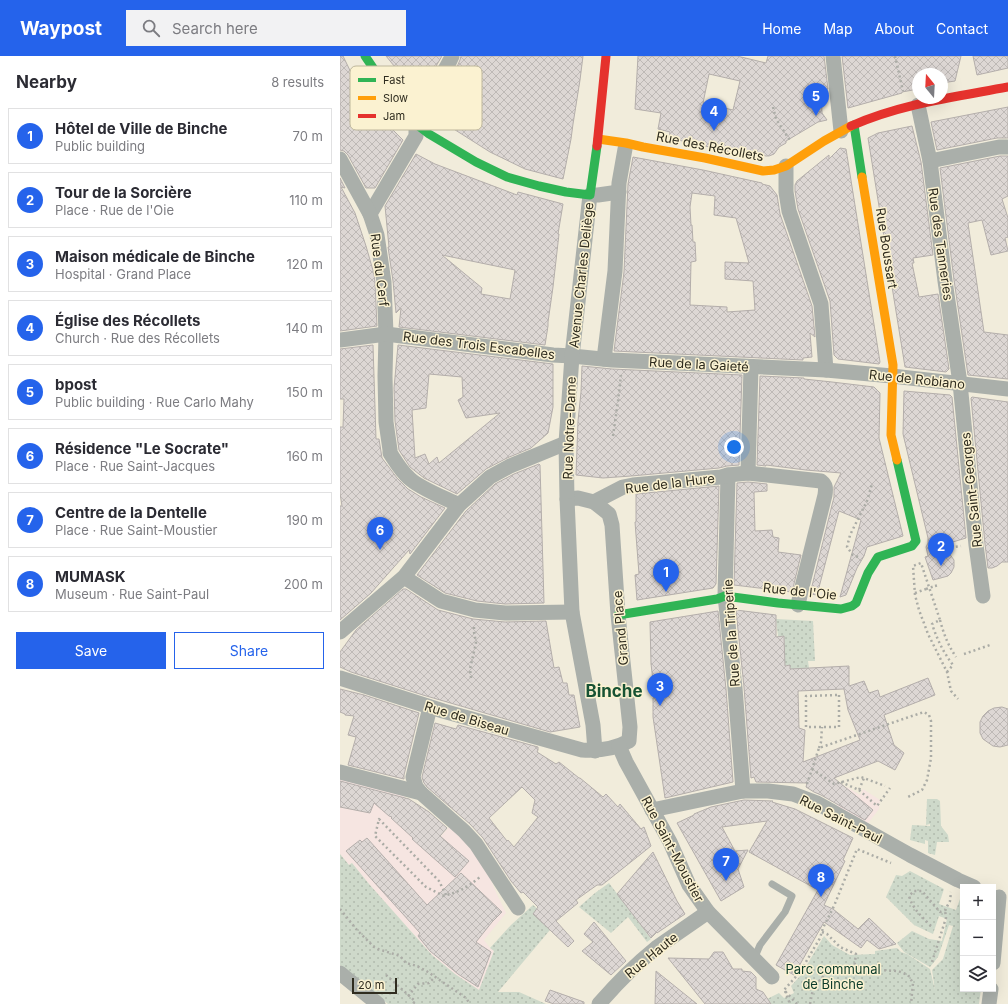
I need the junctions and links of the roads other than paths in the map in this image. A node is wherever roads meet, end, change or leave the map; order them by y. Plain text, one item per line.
1 (365, 56) edge
2 (452, 56) edge
3 (606, 56) edge
4 (833, 56) edge
5 (372, 66) edge
6 (448, 66) edge
7 (1008, 87) edge
8 (913, 106) junction
9 (854, 125) junction
10 (416, 130) edge
11 (424, 130) edge
12 (841, 132) junction
13 (598, 139) junction
14 (1008, 147) edge
15 (625, 149) dead end
16 (340, 159) edge
17 (930, 160) junction
18 (786, 166) junction
19 (619, 192) junction
20 (590, 195) junction
21 (370, 214) junction
22 (386, 334) junction
23 (340, 340) edge
24 (572, 356) junction
25 (604, 359) junction
26 (751, 367) junction
27 (826, 370) junction
28 (892, 376) junction
29 (960, 383) junction
30 (1008, 388) edge
31 (566, 443) junction
32 (748, 473) junction
33 (728, 475) junction
34 (567, 500) junction
35 (594, 502) junction
36 (459, 505) junction
37 (874, 561) joint
38 (404, 577) junction
39 (725, 596) junction
40 (983, 596) dead end
41 (798, 605) junction
42 (572, 612) junction
43 (618, 615) junction
44 (340, 632) edge
45 (340, 678) edge
46 (430, 707) junction
47 (619, 746) junction
48 (596, 751) junction
49 (340, 772) edge
50 (742, 791) junction
51 (421, 793) junction
52 (652, 810) junction
53 (772, 884) dead end
54 (967, 884) edge
55 (1000, 894) edge
56 (518, 908) dead end
57 (708, 912) junction
58 (994, 956) edge
59 (754, 959) junction
60 (340, 973) edge
61 (772, 977) road end
62 (991, 992) edge
63 (378, 1004) edge
64 (599, 1004) edge
65 (989, 1004) edge

1 - 5 main road
2 - 6 street
3 - 13 main road, Avenue Charles Deliège
4 - 12 street
7 - 8 main road, Rue des Récollets
8 - 9 main road, Rue des Récollets
8 - 17 street, Rue des Tanneries
9 - 12 main road, Rue des Récollets
9 - 28 main road, Rue Boussart
10 - 21 street
11 - 20 main road
12 - 18 main road, Rue des Récollets
13 - 18 main road, Rue des Récollets
13 - 20 main road, Avenue Charles Deliège
14 - 17 street
15 - 19 street
16 - 21 street, Rue du Cerf
17 - 29 street, Rue des Tanneries
18 - 27 street
19 - 20 street, Avenue Charles Deliège
19 - 25 street
20 - 24 street, Avenue Charles Deliège
21 - 22 street, Rue du Cerf
22 - 23 street, Rue des Trois Escabelles
22 - 24 street, Rue des Trois Escabelles
22 - 36 street, Rue du Cerf
24 - 25 street, Rue de la Gaieté
24 - 31 street, Rue Notre-Dame
25 - 26 street, Rue de la Gaieté
26 - 27 street, Rue de la Gaieté
26 - 32 street
27 - 28 street, Rue de Robiano
28 - 29 street, Rue de Robiano
28 - 37 main road, Rue Boussart
29 - 30 street, Rue de Robiano
29 - 40 street, Rue Saint-Georges
31 - 34 street, Rue Notre-Dame
31 - 36 street
32 - 33 street, Rue de la Hure
32 - 41 street, Rue de la Hure
33 - 35 street, Rue de la Hure
33 - 39 street, Rue de la Triperie
34 - 35 street
34 - 42 street
35 - 43 street, Grand Place
36 - 38 street
37 - 41 main road, Rue de l'Oie
38 - 42 street
38 - 44 street
39 - 41 main road, Rue de l'Oie
39 - 43 main road
39 - 50 street, Rue de la Triperie
42 - 48 street
43 - 47 street, Grand Place
45 - 46 street, Rue de Biseau
46 - 48 street, Rue de Biseau
46 - 51 street
47 - 48 street
47 - 52 street, Rue Saint-Moustier
49 - 51 street
50 - 52 street, Rue Saint-Paul
50 - 54 street, Rue Saint-Paul
51 - 56 street
52 - 57 street, Rue Saint-Moustier
53 - 59 lane
55 - 58 street
57 - 59 street, Rue Saint-Moustier
57 - 64 street, Rue Haute
59 - 61 street, Rue Saint-Moustier
60 - 63 street
62 - 65 street

